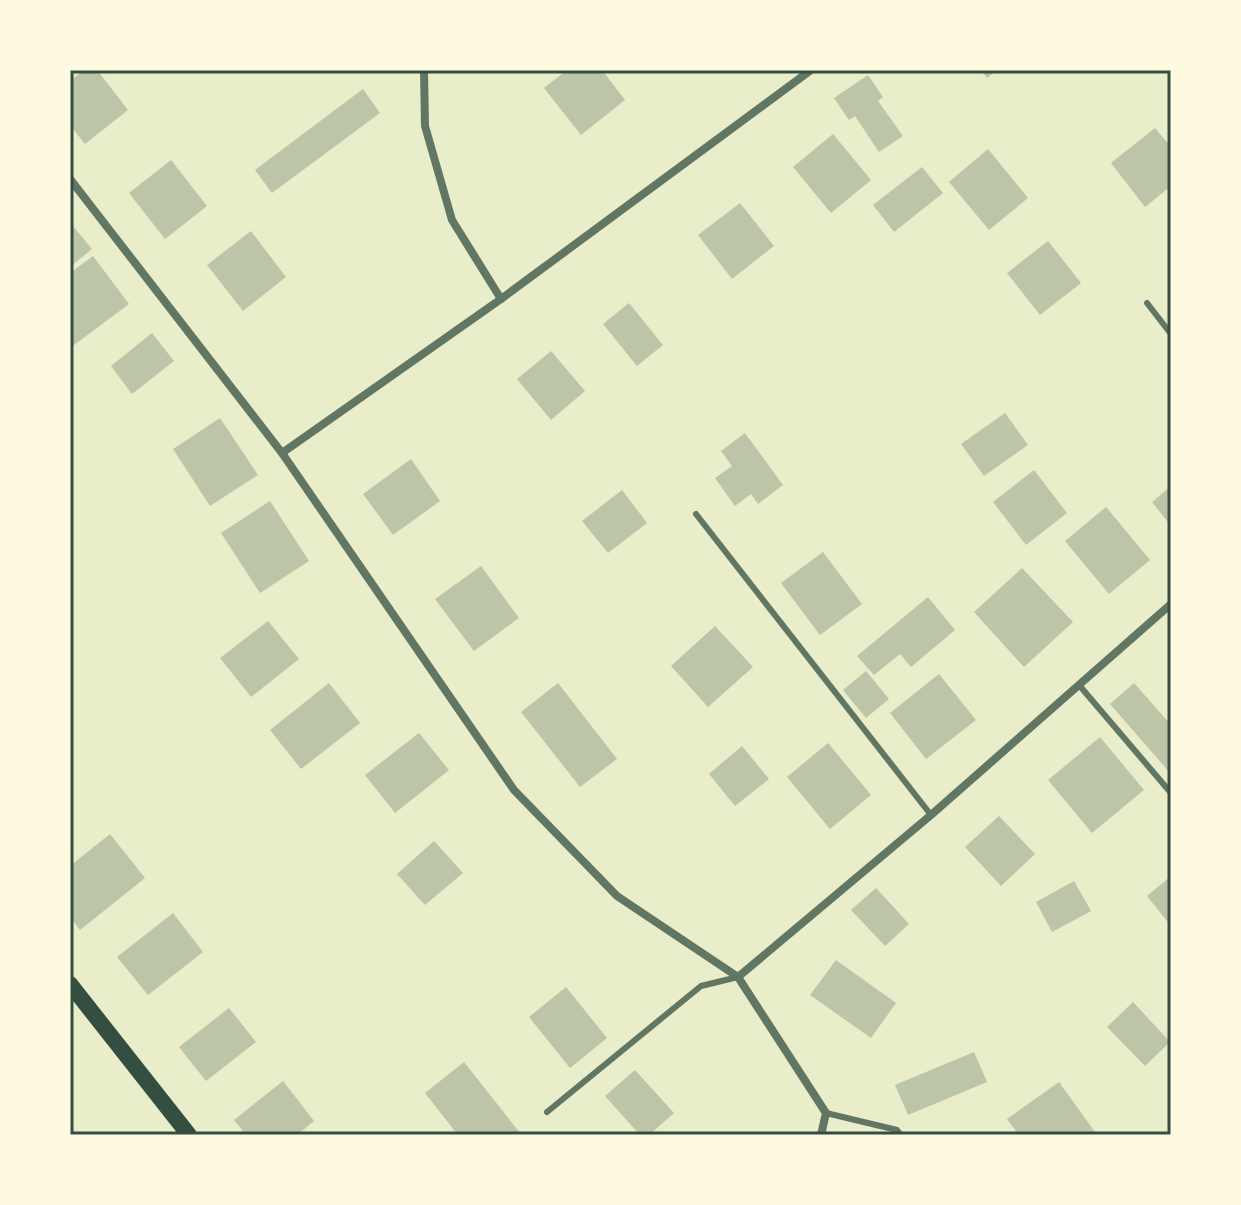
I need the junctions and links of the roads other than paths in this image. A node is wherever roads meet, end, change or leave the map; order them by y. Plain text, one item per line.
1 (424, 70) edge
2 (811, 70) edge
3 (70, 179) edge
4 (501, 299) junction
5 (1147, 303) dead end
6 (1171, 334) edge
7 (282, 453) junction
8 (696, 514) dead end
9 (1171, 604) edge
10 (1079, 685) junction
11 (1171, 793) edge
12 (931, 815) junction
13 (738, 977) junction
14 (70, 984) edge
15 (547, 1112) dead end
16 (826, 1113) junction
17 (189, 1135) edge
18 (821, 1135) edge
19 (901, 1135) edge

1 - 4 street
2 - 4 street
3 - 7 street
4 - 7 street
5 - 6 lane
7 - 13 street
8 - 12 lane
9 - 10 street
10 - 11 lane
10 - 12 street
12 - 13 street
13 - 15 lane
13 - 16 street
14 - 17 main road
16 - 18 street
16 - 19 lane

